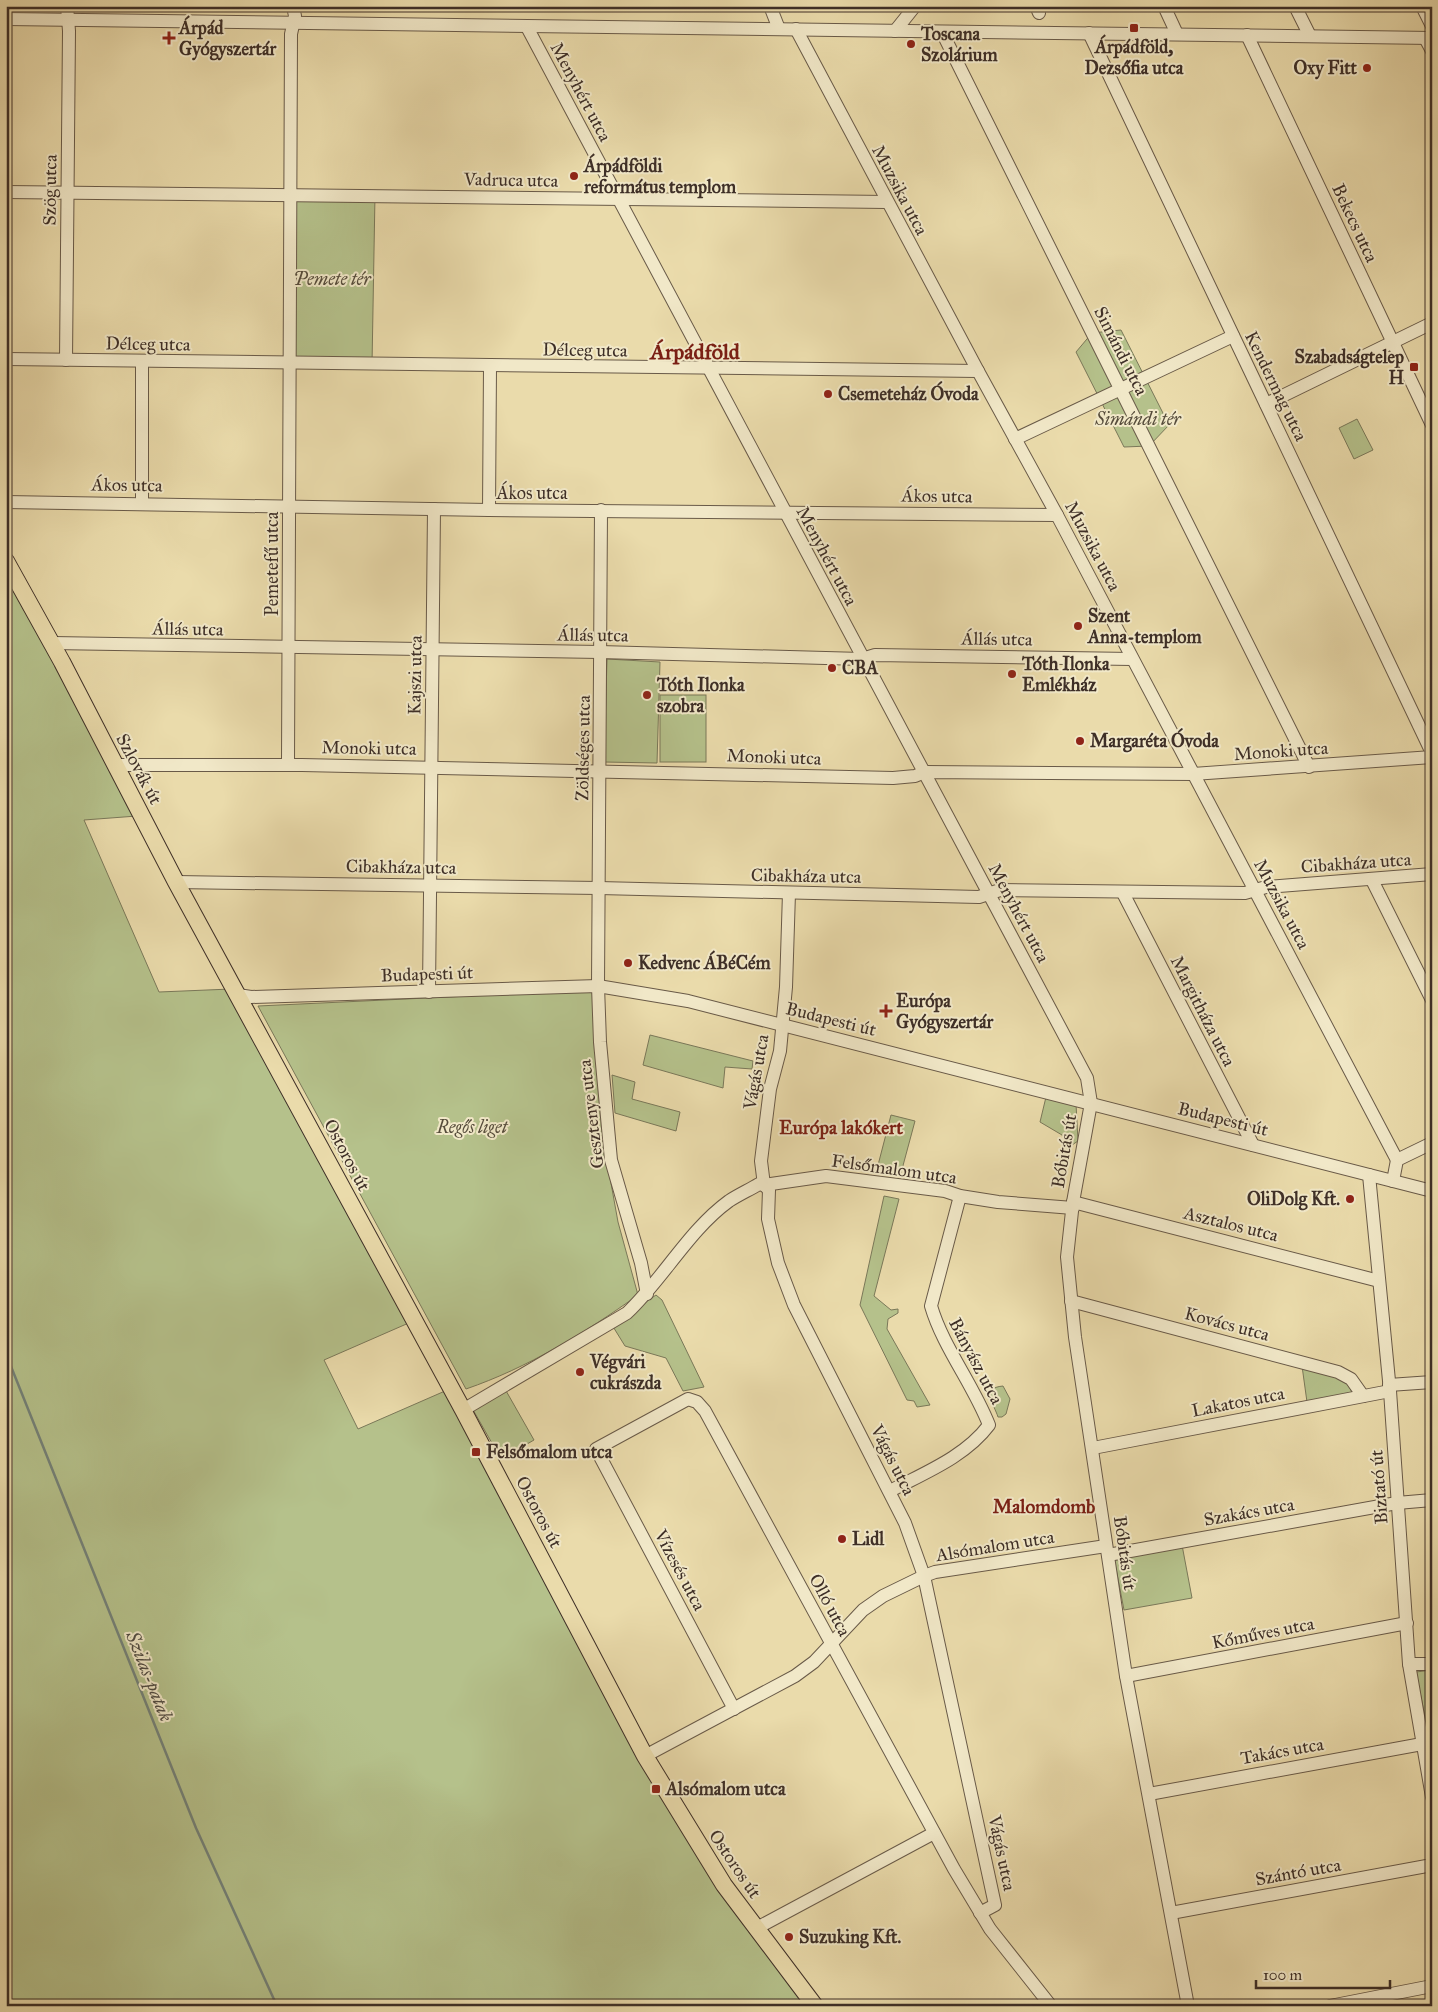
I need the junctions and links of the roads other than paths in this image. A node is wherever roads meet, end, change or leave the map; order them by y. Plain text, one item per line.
1 (67, 6) edge
2 (293, 6) edge
3 (770, 6) edge
4 (914, 6) edge
5 (1164, 6) edge
6 (1296, 6) edge
7 (1422, 6) edge
8 (6, 19) edge
9 (67, 21) junction
10 (294, 23) junction
11 (1432, 26) edge
12 (527, 27) junction
13 (779, 29) junction
14 (796, 30) junction
15 (895, 31) junction
16 (942, 32) junction
17 (1089, 33) junction
18 (1177, 34) junction
19 (1248, 35) junction
20 (1310, 36) junction
21 (1429, 38) edge
22 (1432, 52) edge
23 (6, 192) edge
24 (68, 194) junction
25 (292, 195) junction
26 (618, 199) junction
27 (887, 202) junction
28 (1432, 322) edge
29 (1233, 336) junction
30 (1392, 342) junction
31 (6, 359) edge
32 (66, 360) junction
33 (142, 361) junction
34 (290, 363) junction
35 (490, 367) junction
36 (707, 369) junction
37 (978, 371) junction
38 (1120, 390) junction
39 (1266, 404) junction
40 (1432, 425) edge
41 (1015, 439) junction
42 (6, 502) edge
43 (142, 503) junction
44 (289, 506) junction
45 (434, 509) junction
46 (489, 510) junction
47 (602, 510) junction
48 (784, 512) junction
49 (1057, 515) junction
50 (6, 561) edge
51 (52, 644) junction
52 (289, 649) junction
53 (433, 650) junction
54 (600, 652) junction
55 (862, 659) junction
56 (1132, 659) junction
57 (1432, 755) edge
58 (288, 764) junction
59 (114, 765) junction
60 (430, 767) junction
61 (1309, 767) junction
62 (600, 771) junction
63 (925, 772) junction
64 (1193, 774) junction
65 (1432, 874) edge
66 (1372, 880) junction
67 (176, 882) junction
68 (431, 885) junction
69 (598, 888) junction
70 (1254, 890) junction
71 (789, 893) junction
72 (988, 893) junction
73 (1123, 893) junction
74 (598, 986) junction
75 (429, 992) junction
76 (238, 995) junction
77 (1432, 1000) edge
78 (781, 1025) junction
79 (1091, 1103) junction
80 (1432, 1143) edge
81 (1253, 1145) junction
82 (1397, 1160) junction
83 (1369, 1175) junction
84 (1393, 1181) junction
85 (764, 1185) junction
86 (1432, 1191) edge
87 (960, 1196) junction
88 (1073, 1205) junction
89 (1379, 1281) junction
90 (647, 1294) junction
91 (1071, 1301) junction
92 (1432, 1382) edge
93 (1389, 1388) junction
94 (1364, 1396) junction
95 (688, 1399) joint
96 (462, 1410) junction
97 (1093, 1448) junction
98 (890, 1491) junction
99 (1432, 1500) edge
100 (1398, 1503) junction
101 (1107, 1550) junction
102 (924, 1576) junction
103 (1407, 1623) junction
104 (830, 1644) junction
105 (1409, 1664) junction
106 (1432, 1664) edge
107 (1126, 1676) junction
108 (734, 1708) junction
109 (1422, 1744) junction
110 (644, 1756) junction
111 (1149, 1794) junction
112 (1432, 1796) edge
113 (934, 1833) junction
114 (1432, 1865) edge
115 (1171, 1912) junction
116 (980, 1913) junction
117 (755, 1929) junction
118 (1432, 1986) edge
119 (815, 2006) edge
120 (1051, 2006) edge
121 (1188, 2006) edge
122 (1330, 2006) edge

1 - 9 street, Szög utca
2 - 10 street
3 - 13 street
4 - 15 street
5 - 18 street
6 - 20 street
7 - 11 street
8 - 9 street
9 - 10 street
9 - 24 street, Szög utca
10 - 12 street
10 - 25 street
12 - 13 street
12 - 26 street, Menyhért utca
13 - 14 street
14 - 15 street
14 - 27 street, Muzsika utca
15 - 16 street
16 - 17 street
16 - 38 street, Simándi utca
17 - 18 street
17 - 29 street, Kendermag utca
18 - 19 street
19 - 20 street
19 - 30 street, Bekecs utca
20 - 21 street
21 - 22 street
23 - 24 street
24 - 25 street
24 - 32 street, Szög utca
25 - 26 street, Vadruca utca
25 - 34 street
26 - 27 street, Vadruca utca
26 - 36 street, Menyhért utca
27 - 37 street, Muzsika utca
28 - 30 street
29 - 38 street
29 - 39 street, Kendermag utca
30 - 39 street
30 - 40 street, Bekecs utca
31 - 32 street, Délceg utca
32 - 33 street, Délceg utca
33 - 34 street, Délceg utca
33 - 43 street
34 - 35 street, Délceg utca
34 - 44 street, Pemetefű utca
35 - 36 street, Délceg utca
35 - 46 street
36 - 37 street, Délceg utca
36 - 48 street, Menyhért utca
37 - 41 street, Muzsika utca
38 - 41 street
38 - 61 street, Simándi utca
39 - 57 street, Kendermag utca
41 - 49 street, Muzsika utca
42 - 43 street, Ákos utca
43 - 44 street, Ákos utca
44 - 45 street, Ákos utca
44 - 52 street, Pemetefű utca
45 - 46 street, Ákos utca
45 - 53 street, Kajszi utca
46 - 47 street, Ákos utca
47 - 48 street, Ákos utca
47 - 54 street, Zöldséges utca
48 - 49 street, Ákos utca
48 - 55 street, Menyhért utca
49 - 56 street, Muzsika utca
50 - 51 main road, Szlovák út
51 - 52 street, Állás utca
51 - 59 main road, Szlovák út
52 - 53 street, Állás utca
52 - 58 street, Pemetefű utca
53 - 54 street, Állás utca
53 - 60 street, Kajszi utca
54 - 55 street, Állás utca
54 - 62 street, Zöldséges utca
55 - 56 street, Állás utca
55 - 63 street, Menyhért utca
56 - 64 street, Muzsika utca
57 - 61 street, Monoki utca
58 - 59 street, Monoki utca
58 - 60 street, Monoki utca
59 - 67 main road, Szlovák út
60 - 62 street, Monoki utca
60 - 68 street, Kajszi utca
61 - 64 street, Monoki utca
62 - 63 street, Monoki utca
62 - 69 street, Zöldséges utca
63 - 64 street, Monoki utca
63 - 72 street, Menyhért utca
64 - 70 street, Muzsika utca
65 - 66 street, Cibakháza utca
66 - 70 street, Cibakháza utca
66 - 77 street
67 - 68 street, Cibakháza utca
67 - 76 main road, Szlovák út
68 - 69 street, Cibakháza utca
68 - 75 street, Kajszi utca
69 - 71 street, Cibakháza utca
69 - 74 street, Zöldséges utca
70 - 73 street, Cibakháza utca
70 - 82 street, Muzsika utca
71 - 72 street, Cibakháza utca
71 - 78 street, Vágás utca
72 - 73 street, Cibakháza utca
72 - 79 street, Menyhért utca
73 - 81 street, Margitháza utca
74 - 75 street, Budapesti út
74 - 78 street, Budapesti út
74 - 90 street, Gesztenye utca
75 - 76 street, Budapesti út
76 - 96 main road, Ostoros út
78 - 79 street, Budapesti út
78 - 85 street, Vágás utca
79 - 81 street, Budapesti út
79 - 88 street, Bóbitás út
80 - 82 street
81 - 83 street, Budapesti út
82 - 84 street
83 - 84 street, Budapesti út
83 - 89 street, Biztató út
84 - 86 street, Budapesti út
85 - 87 street, Felsőmalom utca
85 - 90 street, Felsőmalom utca
85 - 98 street, Vágás utca
87 - 88 street, Felsőmalom utca
87 - 98 street, Bányász utca
88 - 89 street, Asztalos utca
88 - 91 street, Bóbitás út
89 - 93 street, Biztató út
90 - 96 street, Felsőmalom utca
91 - 94 street, Kovács utca
91 - 97 street, Bóbitás út
92 - 93 street, Lakatos utca
93 - 94 street, Lakatos utca
93 - 100 street, Biztató út
94 - 97 street, Lakatos utca
95 - 104 street, Olló utca
95 - 108 street, Vízesés utca
96 - 110 main road, Ostoros út
97 - 101 street, Bóbitás út
98 - 102 street, Vágás utca
99 - 100 street, Szakács utca
100 - 101 street, Szakács utca
100 - 103 street, Biztató út
101 - 102 street, Alsómalom utca
101 - 107 street, Bóbitás út
102 - 104 street, Alsómalom utca
102 - 116 street, Vágás utca
103 - 105 street, Biztató út
103 - 107 street, Kőműves utca
104 - 108 street, Alsómalom utca
104 - 113 street, Olló utca
105 - 106 street
105 - 109 street, Biztató út
107 - 111 street, Bóbitás út
108 - 110 street, Alsómalom utca
109 - 111 street, Takács utca
109 - 112 street, Biztató út
110 - 117 main road, Ostoros út
111 - 115 street, Bóbitás út
113 - 116 street
113 - 117 street
114 - 115 street, Szántó utca
115 - 121 street, Bóbitás út
116 - 120 street
117 - 119 main road, Ostoros út
118 - 122 street

